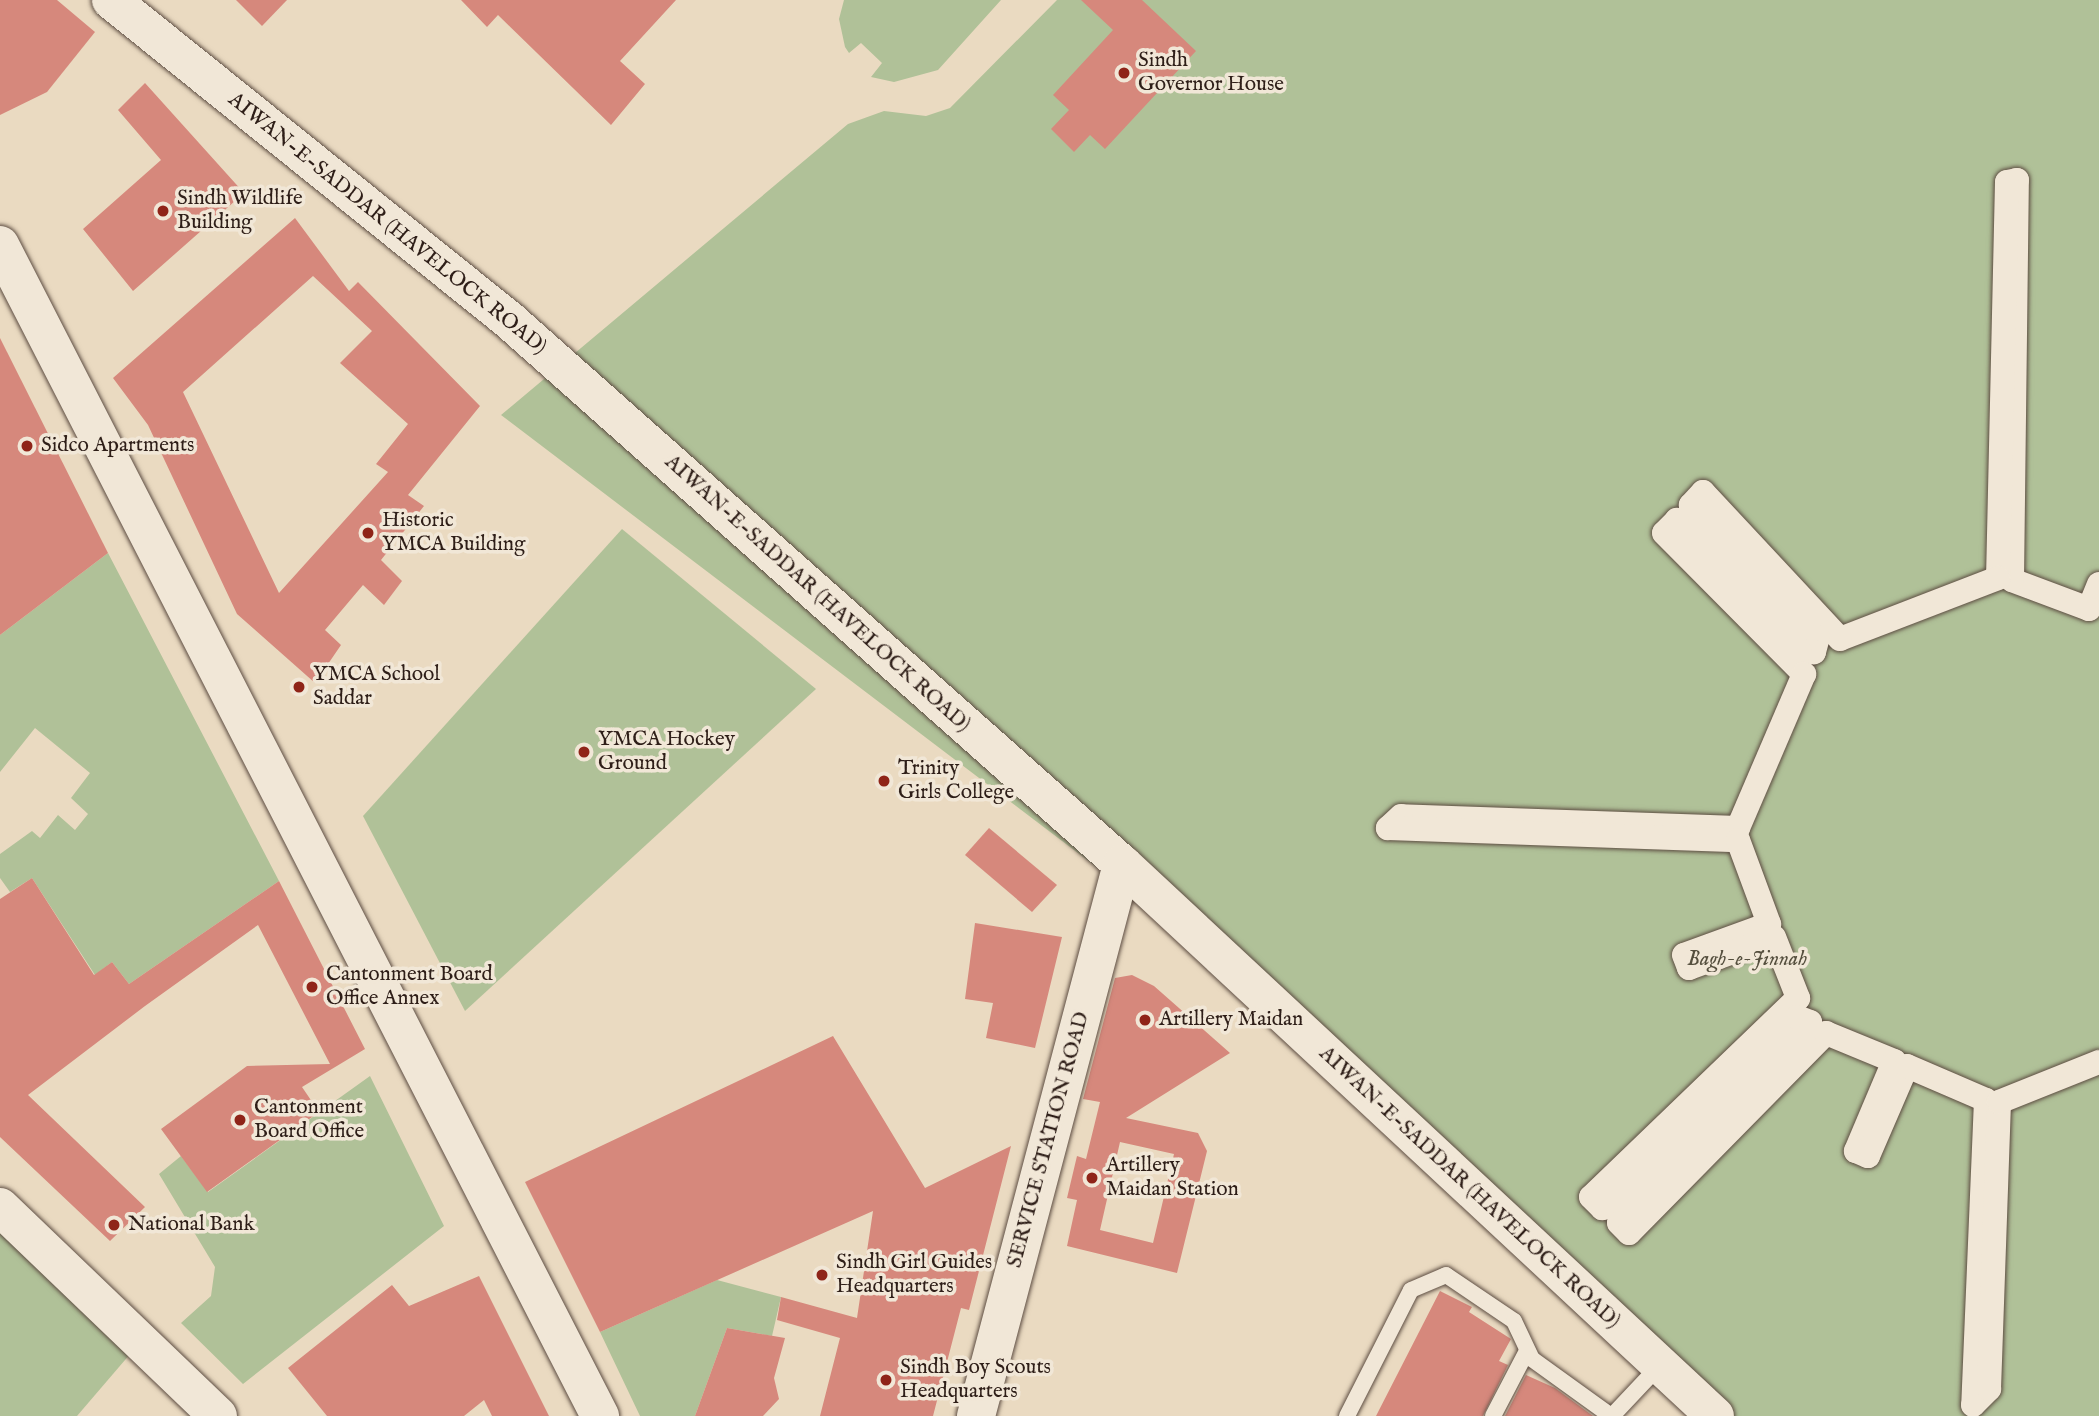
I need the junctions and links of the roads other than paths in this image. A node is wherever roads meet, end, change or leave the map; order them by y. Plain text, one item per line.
1 (111, 0) edge
2 (0, 245) edge
3 (2099, 584) edge
4 (1122, 864) junction
5 (2099, 1062) edge
6 (0, 1207) edge
7 (1527, 1351) junction
8 (1658, 1367) junction
9 (218, 1416) edge
10 (600, 1416) edge
11 (976, 1416) edge
12 (1347, 1416) edge
13 (1493, 1416) edge
14 (1611, 1416) edge
15 (1715, 1416) edge

1 - 4 main road, AIWAN-E-SADDAR (HAVELOCK ROAD)
2 - 10 main road
3 - 5 street
4 - 8 main road, AIWAN-E-SADDAR (HAVELOCK ROAD)
4 - 11 main road, SERVICE STATION ROAD
6 - 9 main road
7 - 12 lane
7 - 13 lane
7 - 14 lane
8 - 14 lane
8 - 15 main road, AIWAN-E-SADDAR (HAVELOCK ROAD)

